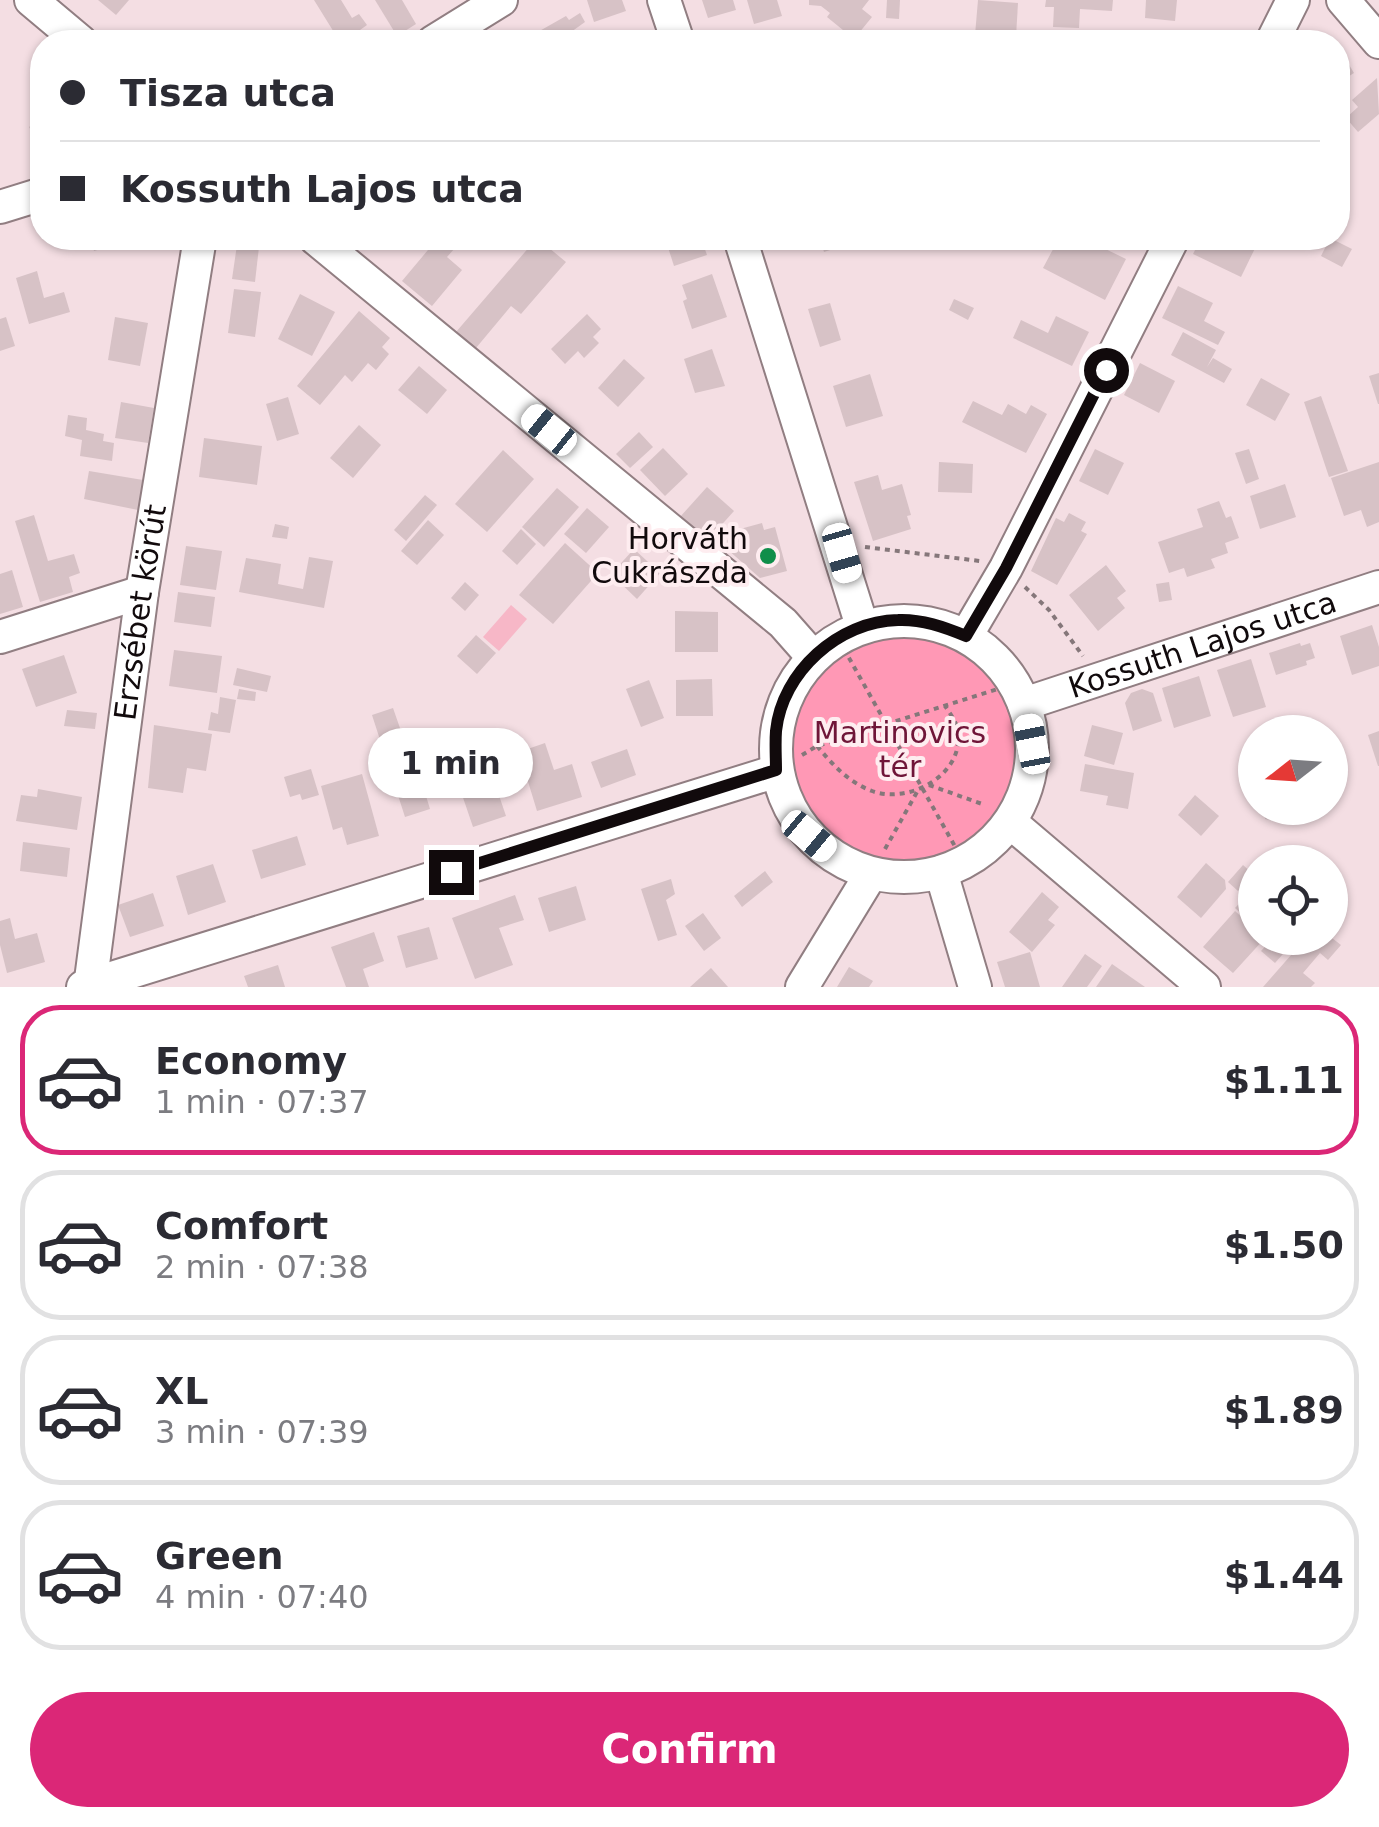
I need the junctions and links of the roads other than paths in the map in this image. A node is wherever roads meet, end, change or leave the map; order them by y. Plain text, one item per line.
1 (31, 0) edge
2 (501, 0) edge
3 (664, 0) edge
4 (1294, 0) edge
5 (1343, 0) edge
6 (67, 30) edge
7 (452, 30) edge
8 (674, 30) edge
9 (1278, 30) edge
10 (1379, 42) edge
11 (30, 197) edge
12 (0, 206) edge
13 (198, 250) edge
14 (329, 250) edge
15 (743, 250) edge
16 (1167, 250) edge
17 (1379, 588) edge
18 (142, 592) junction
19 (966, 636) junction
20 (0, 637) edge
21 (838, 640) junction
22 (1019, 694) junction
23 (776, 770) junction
24 (1010, 822) junction
25 (953, 867) junction
26 (871, 874) junction
27 (88, 986) edge
28 (802, 987) edge
29 (975, 987) edge
30 (1204, 987) edge

1 - 6 street
2 - 7 street
3 - 8 street
4 - 9 street
5 - 10 street
11 - 12 street
13 - 18 street, Erzsébet körút
14 - 21 street
15 - 21 street
16 - 19 street
17 - 22 street, Kossuth Lajos utca
18 - 20 street
18 - 27 street, Erzsébet körút
19 - 21 street
19 - 22 street
21 - 23 street
22 - 24 street
23 - 26 street
23 - 27 street
24 - 25 street
24 - 30 street
25 - 26 street
25 - 29 street
26 - 28 street

